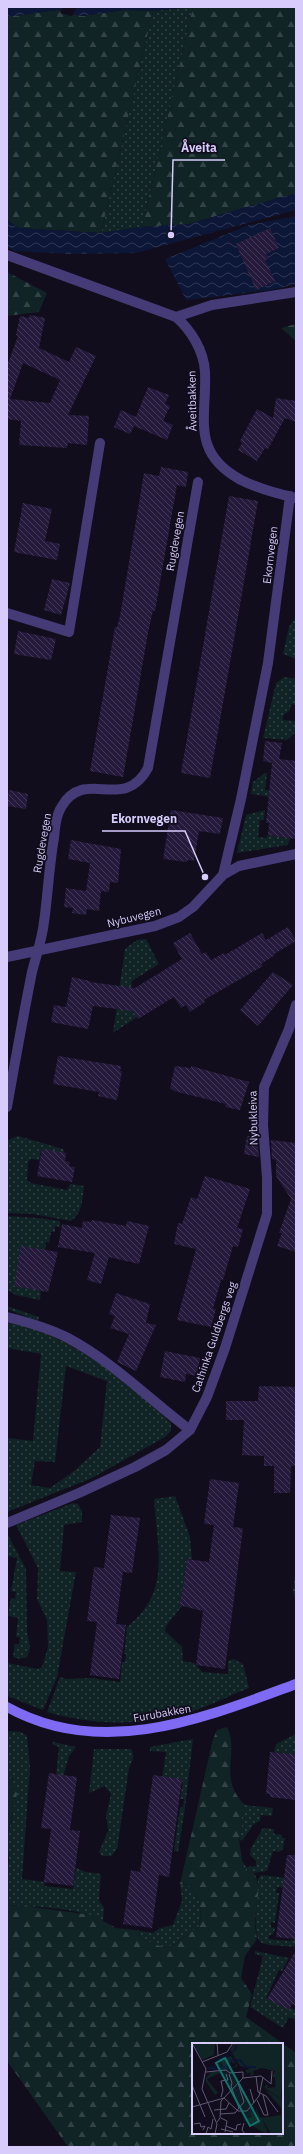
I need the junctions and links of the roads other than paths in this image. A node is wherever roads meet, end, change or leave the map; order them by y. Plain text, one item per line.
1 (7, 255) edge
2 (296, 292) edge
3 (176, 316) junction
4 (100, 443) dead end
5 (198, 482) dead end
6 (293, 497) edge
7 (7, 613) edge
8 (295, 857) edge
9 (223, 875) junction
10 (39, 949) junction
11 (7, 957) edge
12 (296, 1005) edge
13 (7, 1106) edge
14 (267, 1214) joint
15 (7, 1317) edge
16 (190, 1430) junction
17 (7, 1523) edge
18 (296, 1684) edge
19 (7, 1707) edge

1 - 3 street, Åveitbakken
2 - 3 street
3 - 6 street, Åveitbakken
4 - 7 street
5 - 10 street, Rugdevegen
6 - 9 street, Ekornvegen
8 - 9 street, Nybuvegen
9 - 10 street, Nybuvegen
10 - 11 street, Nybuvegen
10 - 13 street, Rugdevegen
12 - 14 street, Nybukleiva
14 - 16 street, Cathinka Guldbergs veg
15 - 16 street
16 - 17 street, Cathinka Guldbergs veg
18 - 19 street, Furubakken

